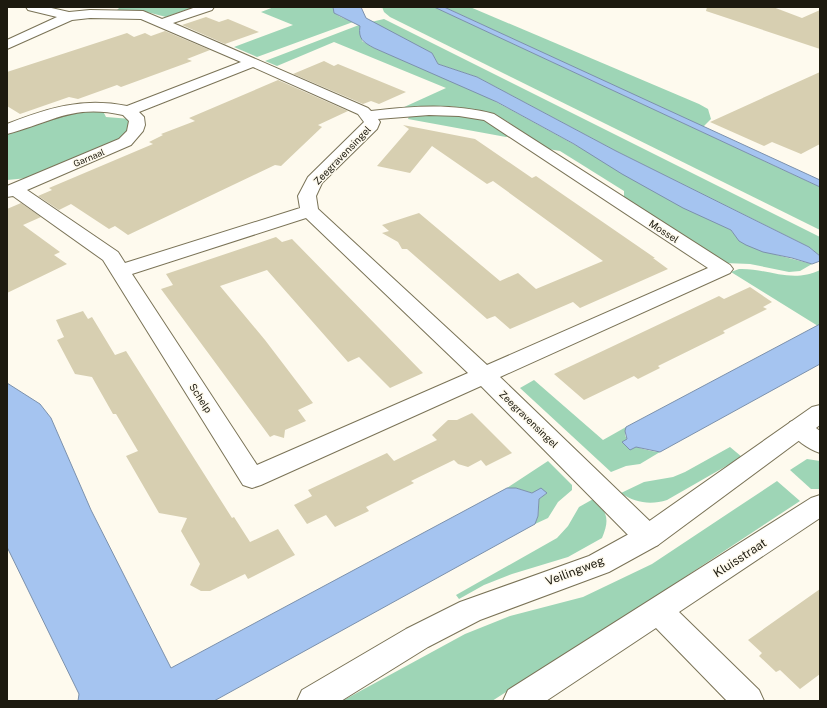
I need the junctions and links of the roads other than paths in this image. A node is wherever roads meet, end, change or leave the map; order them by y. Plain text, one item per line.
1 (32, 7) edge
2 (208, 7) edge
3 (108, 10) edge
4 (69, 16) junction
5 (162, 23) junction
6 (7, 45) edge
7 (253, 62) junction
8 (128, 111) junction
9 (368, 116) junction
10 (7, 129) edge
11 (11, 190) edge
12 (309, 211) junction
13 (120, 272) junction
14 (484, 375) junction
15 (820, 413) edge
16 (799, 428) junction
17 (820, 444) edge
18 (820, 505) edge
19 (648, 537) junction
20 (660, 610) junction
21 (313, 701) edge
22 (519, 701) edge
23 (748, 701) edge

1 - 4 street
2 - 5 street
3 - 4 street, Zeegravensingel
3 - 5 street, Zeegravensingel
4 - 6 street, Zeegravensingel
5 - 7 street, Zeegravensingel
7 - 8 street
7 - 9 street, Zeegravensingel
8 - 10 street
8 - 11 street, Garnaal
9 - 12 street, Zeegravensingel
9 - 14 street, Mossel
11 - 13 street, Garnaal
12 - 13 street
12 - 14 street, Zeegravensingel
13 - 14 street, Schelp
14 - 19 street, Zeegravensingel
15 - 16 street, Veilingweg
16 - 17 street
16 - 19 street, Veilingweg
18 - 20 street, Kluisstraat
19 - 21 street, Veilingweg
20 - 22 street, Kluisstraat
20 - 23 street

